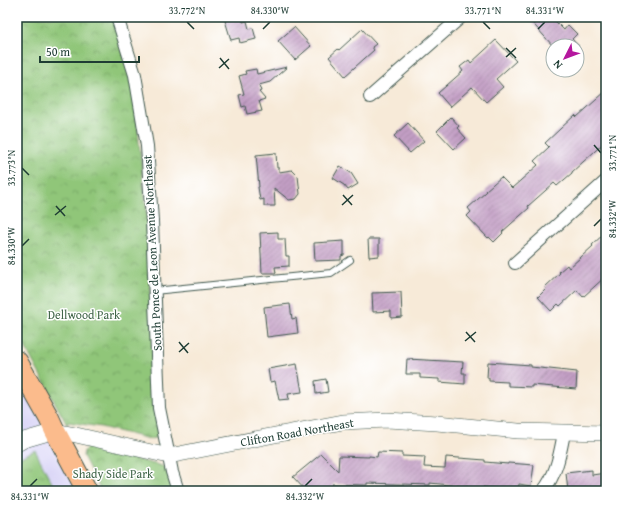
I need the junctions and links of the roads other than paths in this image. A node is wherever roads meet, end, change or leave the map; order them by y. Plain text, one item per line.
1 (117, 17) edge
2 (461, 17) edge
3 (370, 97) dead end
4 (606, 181) edge
5 (350, 260) dead end
6 (515, 264) dead end
7 (154, 291) junction
8 (17, 361) edge
9 (55, 431) junction
10 (564, 433) junction
11 (606, 433) edge
12 (17, 444) edge
13 (169, 456) junction
14 (549, 488) edge
15 (86, 491) edge
16 (178, 491) edge

1 - 7 street, South Ponce de Leon Avenue Northeast
2 - 3 street
4 - 6 street
5 - 7 lane
7 - 13 street, South Ponce de Leon Avenue Northeast
8 - 9 highway
9 - 12 street, Clifton Road Northeast
9 - 13 street, Clifton Road Northeast
9 - 15 highway
10 - 11 street, Clifton Road Northeast
10 - 13 street, Clifton Road Northeast
10 - 14 street
13 - 16 street, South Ponce de Leon Avenue Northeast

